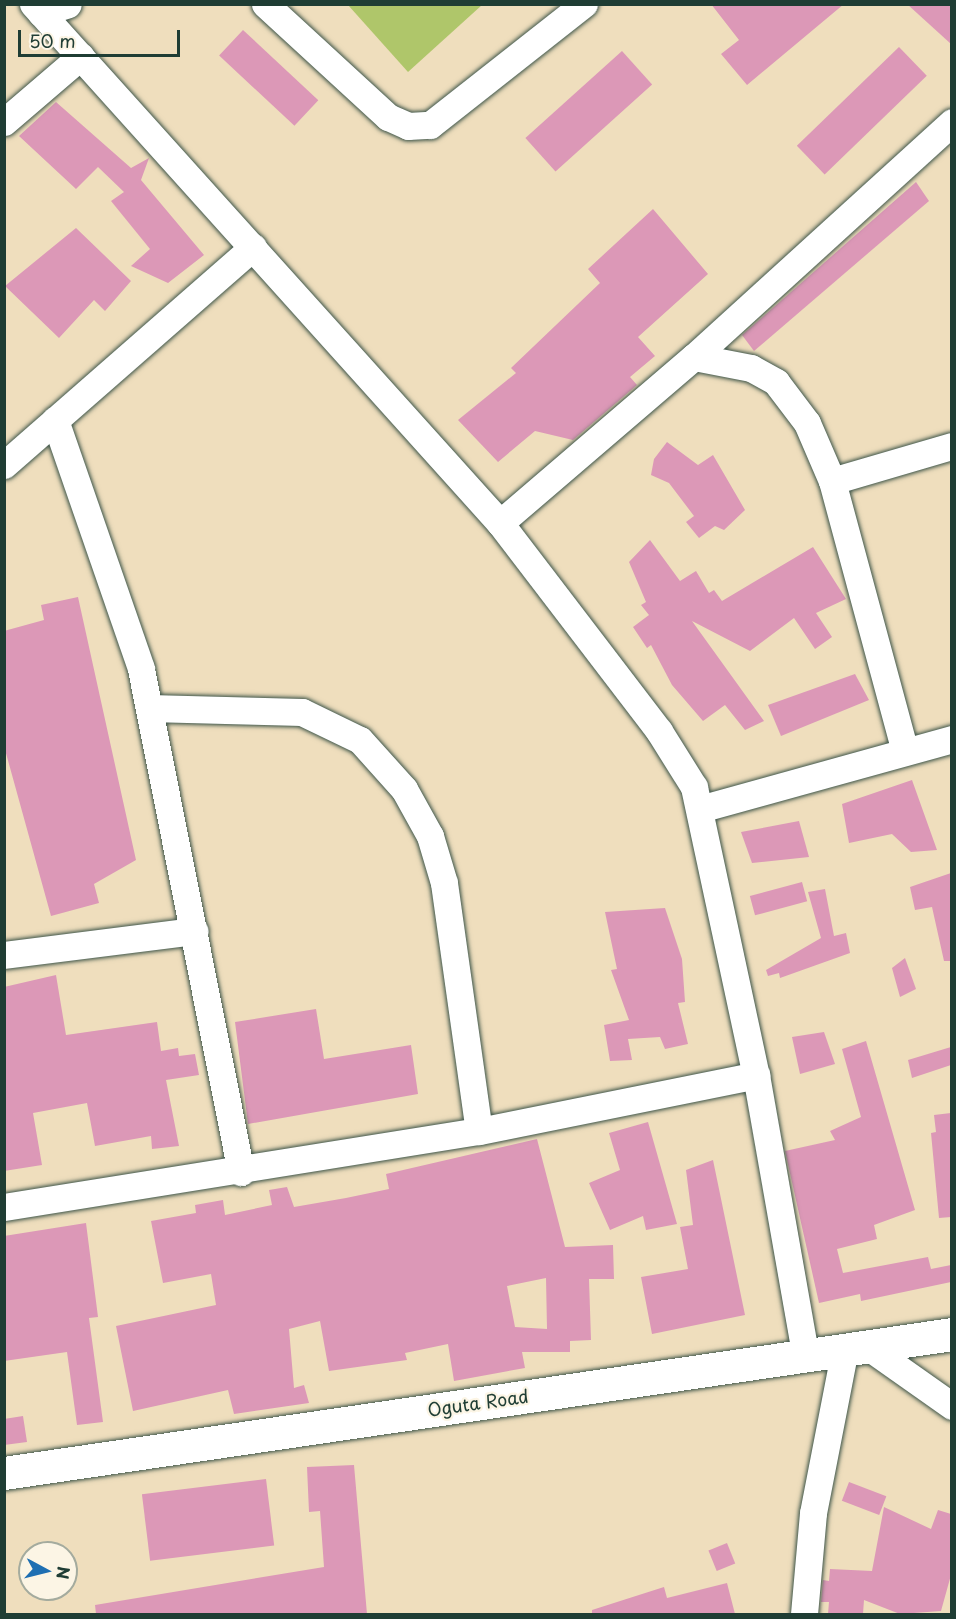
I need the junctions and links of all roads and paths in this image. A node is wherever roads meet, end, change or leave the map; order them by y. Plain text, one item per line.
1 (68, 4) edge
2 (264, 4) edge
3 (584, 4) edge
4 (37, 9) edge
5 (81, 56) junction
6 (4, 122) edge
7 (950, 130) edge
8 (253, 248) junction
9 (694, 357) junction
10 (55, 420) junction
11 (951, 446) edge
12 (4, 465) edge
13 (832, 481) junction
14 (500, 523) junction
15 (149, 708) junction
16 (951, 739) edge
17 (904, 748) junction
18 (699, 809) junction
19 (194, 931) junction
20 (4, 955) edge
21 (756, 1075) junction
22 (479, 1131) junction
23 (241, 1172) junction
24 (4, 1207) edge
25 (951, 1334) edge
26 (856, 1347) junction
27 (805, 1354) junction
28 (951, 1406) edge
29 (4, 1473) edge
30 (804, 1614) edge

1 - 4 street
2 - 3 street
4 - 5 street
5 - 6 street
5 - 8 street
7 - 9 street
8 - 10 street
8 - 14 street
9 - 13 street
9 - 14 street
10 - 12 street
10 - 15 street
11 - 13 street
13 - 17 street
14 - 18 street
15 - 19 street
15 - 22 street
16 - 17 street
17 - 18 street
18 - 21 street
19 - 20 street
19 - 23 street
21 - 22 street
21 - 27 street
22 - 23 street
23 - 24 street
25 - 26 main road, Oguta Road
26 - 27 main road, Oguta Road
26 - 28 street
26 - 30 street
27 - 29 main road, Oguta Road

